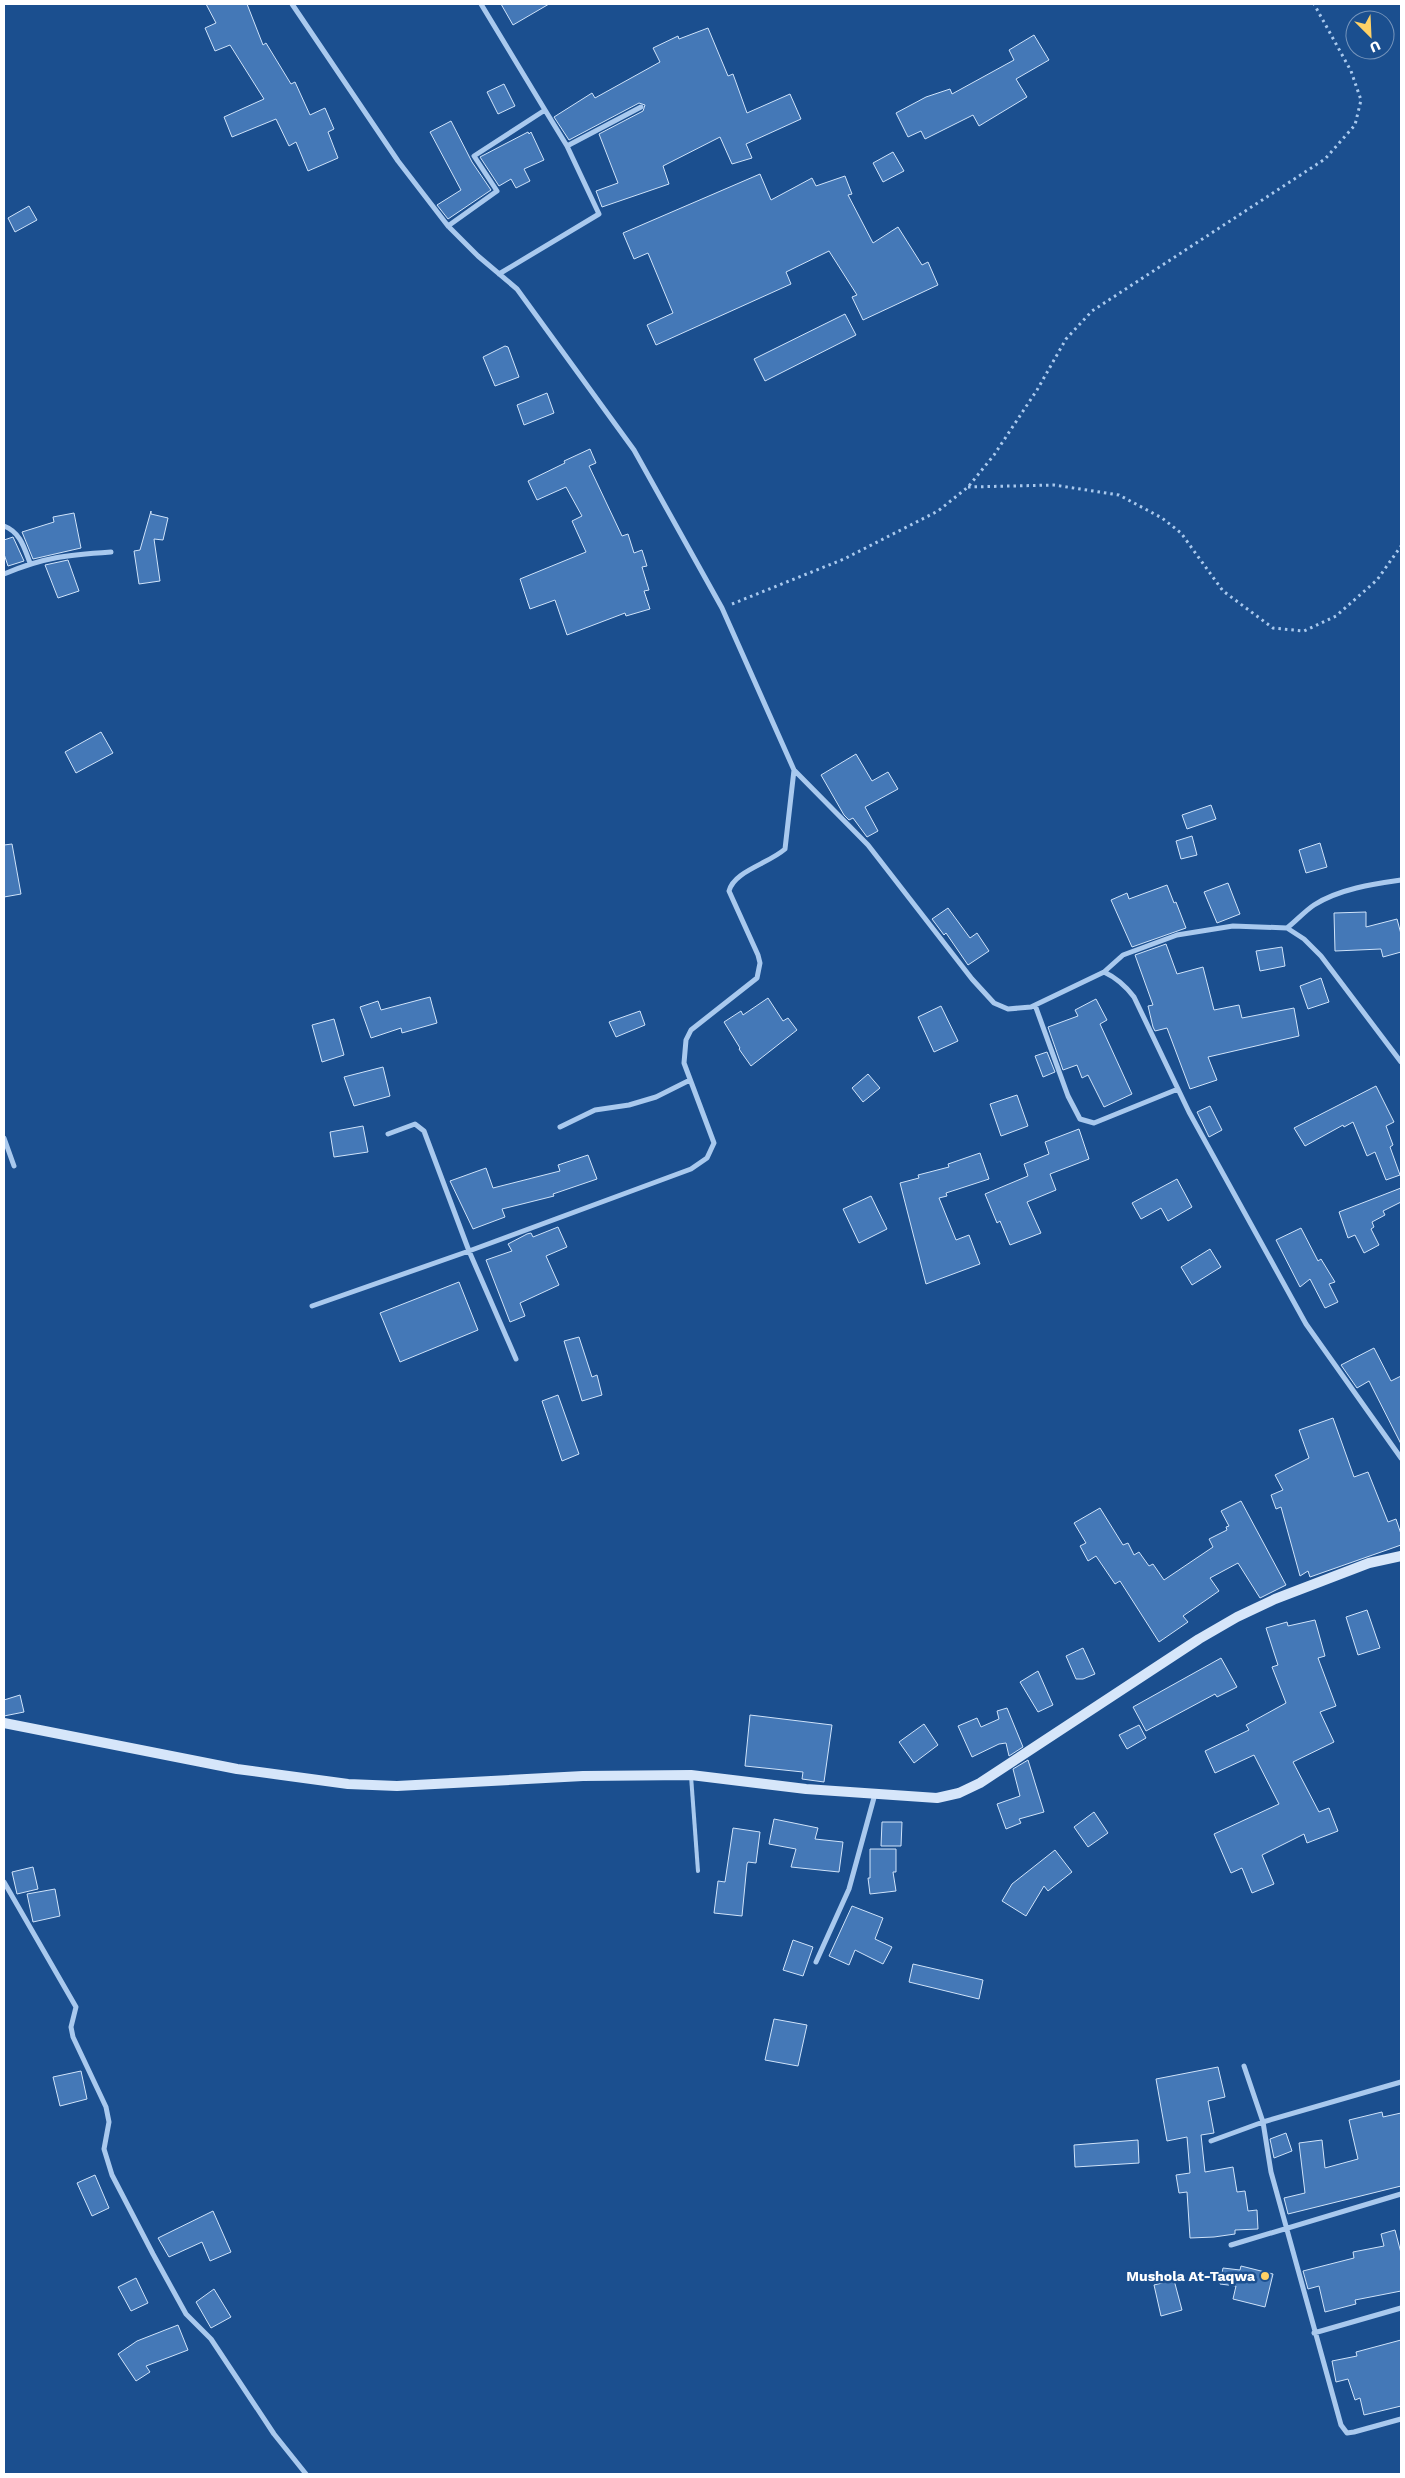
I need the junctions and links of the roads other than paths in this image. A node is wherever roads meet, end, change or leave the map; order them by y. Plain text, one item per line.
1 (292, 4) edge
2 (481, 4) edge
3 (642, 107) dead end
4 (545, 110) junction
5 (567, 146) junction
6 (448, 226) junction
7 (499, 274) junction
8 (4, 526) edge
9 (111, 552) dead end
10 (30, 563) junction
11 (4, 574) edge
12 (794, 770) junction
13 (1401, 880) edge
14 (1288, 928) junction
15 (1104, 972) junction
16 (1035, 1005) junction
17 (1401, 1062) edge
18 (690, 1080) junction
19 (1178, 1089) junction
20 (560, 1127) dead end
21 (388, 1134) dead end
22 (4, 1138) edge
23 (14, 1166) dead end
24 (469, 1252) junction
25 (312, 1306) dead end
26 (516, 1359) dead end
27 (1401, 1458) edge
28 (1401, 1556) edge
29 (4, 1723) edge
30 (691, 1775) junction
31 (875, 1793) junction
32 (698, 1871) dead end
33 (4, 1882) edge
34 (816, 1962) dead end
35 (1244, 2066) dead end
36 (1401, 2082) edge
37 (1263, 2122) junction
38 (1211, 2141) dead end
39 (1401, 2194) edge
40 (1286, 2227) junction
41 (1231, 2245) dead end
42 (1401, 2308) edge
43 (1314, 2333) junction
44 (1401, 2419) edge
45 (306, 2474) edge

1 - 6 street
2 - 4 street
3 - 5 street
4 - 5 street
4 - 6 street
5 - 7 street
6 - 7 street
7 - 12 street
8 - 10 street
9 - 10 street
10 - 11 street
12 - 16 street
12 - 18 street
13 - 14 street
14 - 15 street
14 - 17 street
15 - 16 street
15 - 19 street
16 - 19 street
18 - 20 street
18 - 24 street
19 - 27 street
21 - 24 street
22 - 23 street
24 - 25 street
24 - 26 street
28 - 31 street
29 - 30 street
30 - 31 street
30 - 32 lane
31 - 34 street
33 - 45 street
35 - 37 street
36 - 37 street
37 - 38 street
37 - 40 street
39 - 40 street
40 - 41 street
40 - 43 street
42 - 43 street
43 - 44 street

